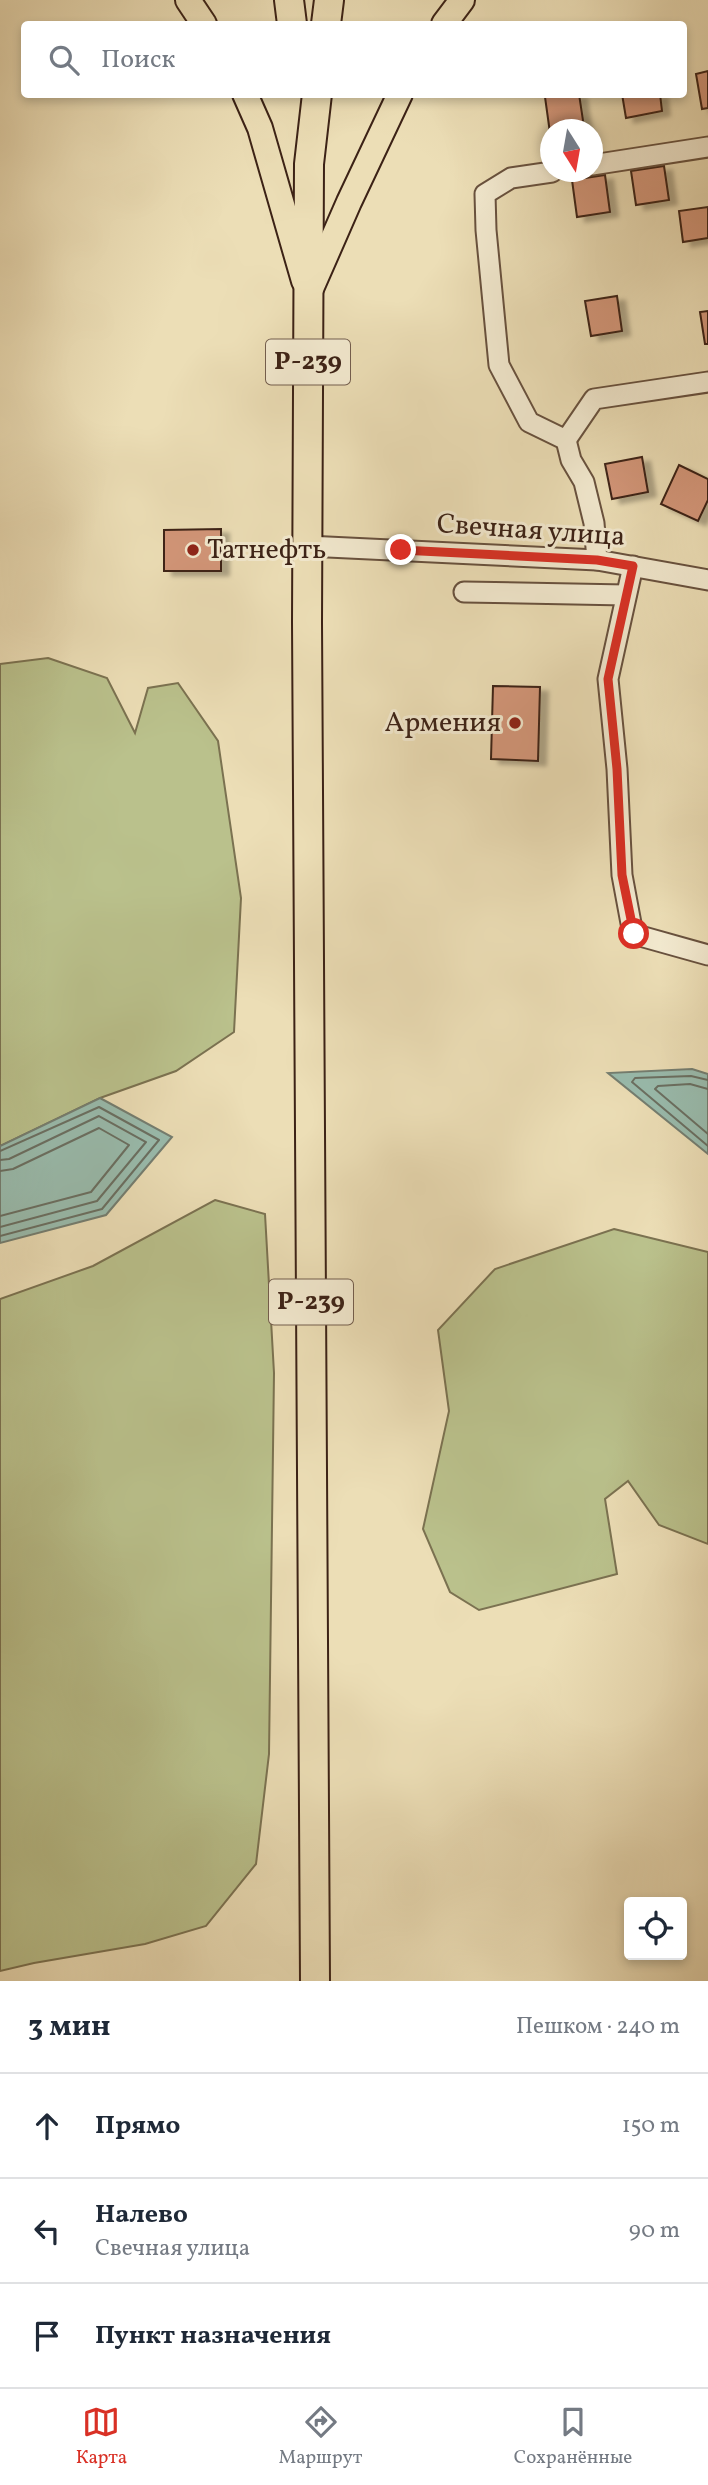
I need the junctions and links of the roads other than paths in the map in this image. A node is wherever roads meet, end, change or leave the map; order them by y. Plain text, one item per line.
1 (188, 0) edge
2 (289, 0) edge
3 (328, 0) edge
4 (462, 0) edge
5 (202, 21) edge
6 (292, 21) edge
7 (326, 21) edge
8 (446, 21) edge
9 (247, 98) edge
10 (301, 98) edge
11 (317, 98) edge
12 (398, 98) edge
13 (708, 147) edge
14 (603, 163) edge
15 (309, 164) junction
16 (540, 174) edge
17 (308, 295) junction
18 (708, 382) edge
19 (566, 440) junction
20 (307, 546) junction
21 (597, 560) junction
22 (633, 566) junction
23 (708, 580) edge
24 (464, 592) dead end
25 (626, 595) junction
26 (708, 955) edge
27 (315, 1981) edge

1 - 5 main road
2 - 6 highway
3 - 7 highway
4 - 8 main road
9 - 17 main road
10 - 15 highway, Р-239
11 - 15 highway, Р-239
12 - 17 main road
13 - 14 street
15 - 17 highway, Р-239
16 - 19 street
17 - 20 highway, Р-239
18 - 19 street
19 - 21 street
20 - 21 street, Свечная улица
20 - 27 highway, Р-239
21 - 22 street, Свечная улица
22 - 23 street, Свечная улица
22 - 25 street
24 - 25 street
25 - 26 street

